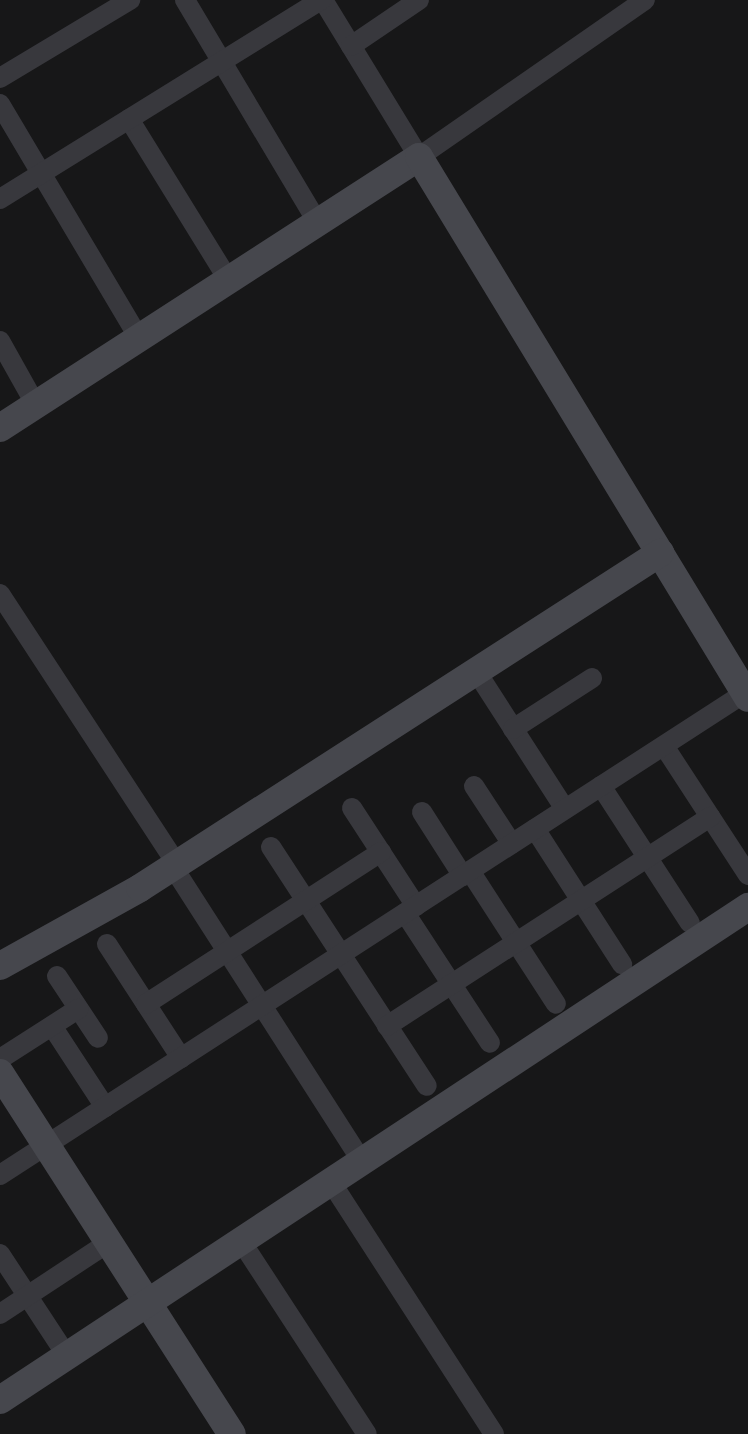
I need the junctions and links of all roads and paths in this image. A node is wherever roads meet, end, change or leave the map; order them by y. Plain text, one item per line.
1 (130, 0) edge
2 (185, 0) edge
3 (322, 0) edge
4 (419, 0) edge
5 (645, 0) edge
6 (351, 46) junction
7 (222, 62) junction
8 (0, 78) edge
9 (0, 104) edge
10 (129, 119) junction
11 (419, 157) junction
12 (41, 173) junction
13 (0, 199) edge
14 (318, 223) junction
15 (229, 281) junction
16 (140, 340) junction
17 (0, 341) edge
18 (37, 407) junction
19 (0, 428) edge
20 (660, 553) junction
21 (0, 594) edge
22 (476, 671) junction
23 (592, 678) dead end
24 (747, 694) edge
25 (513, 729) junction
26 (664, 746) junction
27 (474, 786) dead end
28 (601, 786) junction
29 (352, 807) dead end
30 (566, 809) junction
31 (422, 812) dead end
32 (710, 817) junction
33 (535, 829) junction
34 (512, 844) junction
35 (271, 847) dead end
36 (381, 852) junction
37 (648, 858) junction
38 (175, 865) junction
39 (466, 873) junction
40 (748, 875) edge
41 (306, 900) junction
42 (581, 901) junction
43 (748, 907) edge
44 (410, 910) junction
45 (690, 923) dead end
46 (516, 943) junction
47 (107, 944) dead end
48 (227, 951) junction
49 (341, 954) junction
50 (622, 964) dead end
51 (0, 966) edge
52 (57, 976) dead end
53 (451, 984) junction
54 (146, 1004) junction
55 (556, 1004) dead end
56 (262, 1005) junction
57 (78, 1009) junction
58 (52, 1026) junction
59 (387, 1026) junction
60 (98, 1038) dead end
61 (490, 1043) dead end
62 (181, 1058) junction
63 (0, 1059) edge
64 (0, 1073) edge
65 (427, 1086) dead end
66 (105, 1107) junction
67 (46, 1145) junction
68 (362, 1161) junction
69 (0, 1175) edge
70 (331, 1182) junction
71 (241, 1241) junction
72 (109, 1242) junction
73 (0, 1254) edge
74 (27, 1296) junction
75 (147, 1303) junction
76 (0, 1314) edge
77 (67, 1356) junction
78 (0, 1400) edge
79 (232, 1434) edge
80 (367, 1434) edge
81 (494, 1434) edge

1 - 8 street
2 - 7 street
3 - 6 street
3 - 7 street
4 - 6 street
5 - 11 street
6 - 11 street
7 - 10 street
7 - 14 street
9 - 12 street
10 - 12 street
10 - 15 street
11 - 14 street
11 - 20 street
12 - 13 street
12 - 16 street
14 - 15 street
15 - 16 street
16 - 18 street
17 - 18 street
18 - 19 street
20 - 22 street
20 - 24 street
21 - 38 street
22 - 25 street
22 - 38 street
23 - 25 street
24 - 26 street
25 - 30 street
26 - 28 street
26 - 32 street
27 - 34 street
28 - 30 street
28 - 37 street
29 - 36 street
30 - 33 street
31 - 39 street
32 - 37 street
32 - 40 street
33 - 34 street
33 - 42 street
34 - 39 street
35 - 41 street
36 - 41 street
36 - 44 street
37 - 42 street
37 - 45 street
38 - 48 street
38 - 51 street
39 - 44 street
39 - 46 street
41 - 48 street
41 - 49 street
42 - 46 street
42 - 50 street
43 - 68 street
44 - 49 street
44 - 53 street
46 - 53 street
46 - 55 street
47 - 54 street
48 - 54 street
48 - 56 street
49 - 56 street
49 - 59 street
52 - 57 street
53 - 59 street
53 - 61 street
54 - 62 street
56 - 62 street
56 - 68 street
57 - 58 street
57 - 60 street
58 - 63 street
58 - 66 street
59 - 65 street
62 - 66 street
64 - 67 street
66 - 67 street
67 - 69 street
67 - 72 street
68 - 70 street
70 - 71 street
70 - 81 street
71 - 75 street
71 - 80 street
72 - 74 street
72 - 75 street
73 - 74 street
74 - 76 street
74 - 77 street
75 - 77 street
75 - 79 street
77 - 78 street

